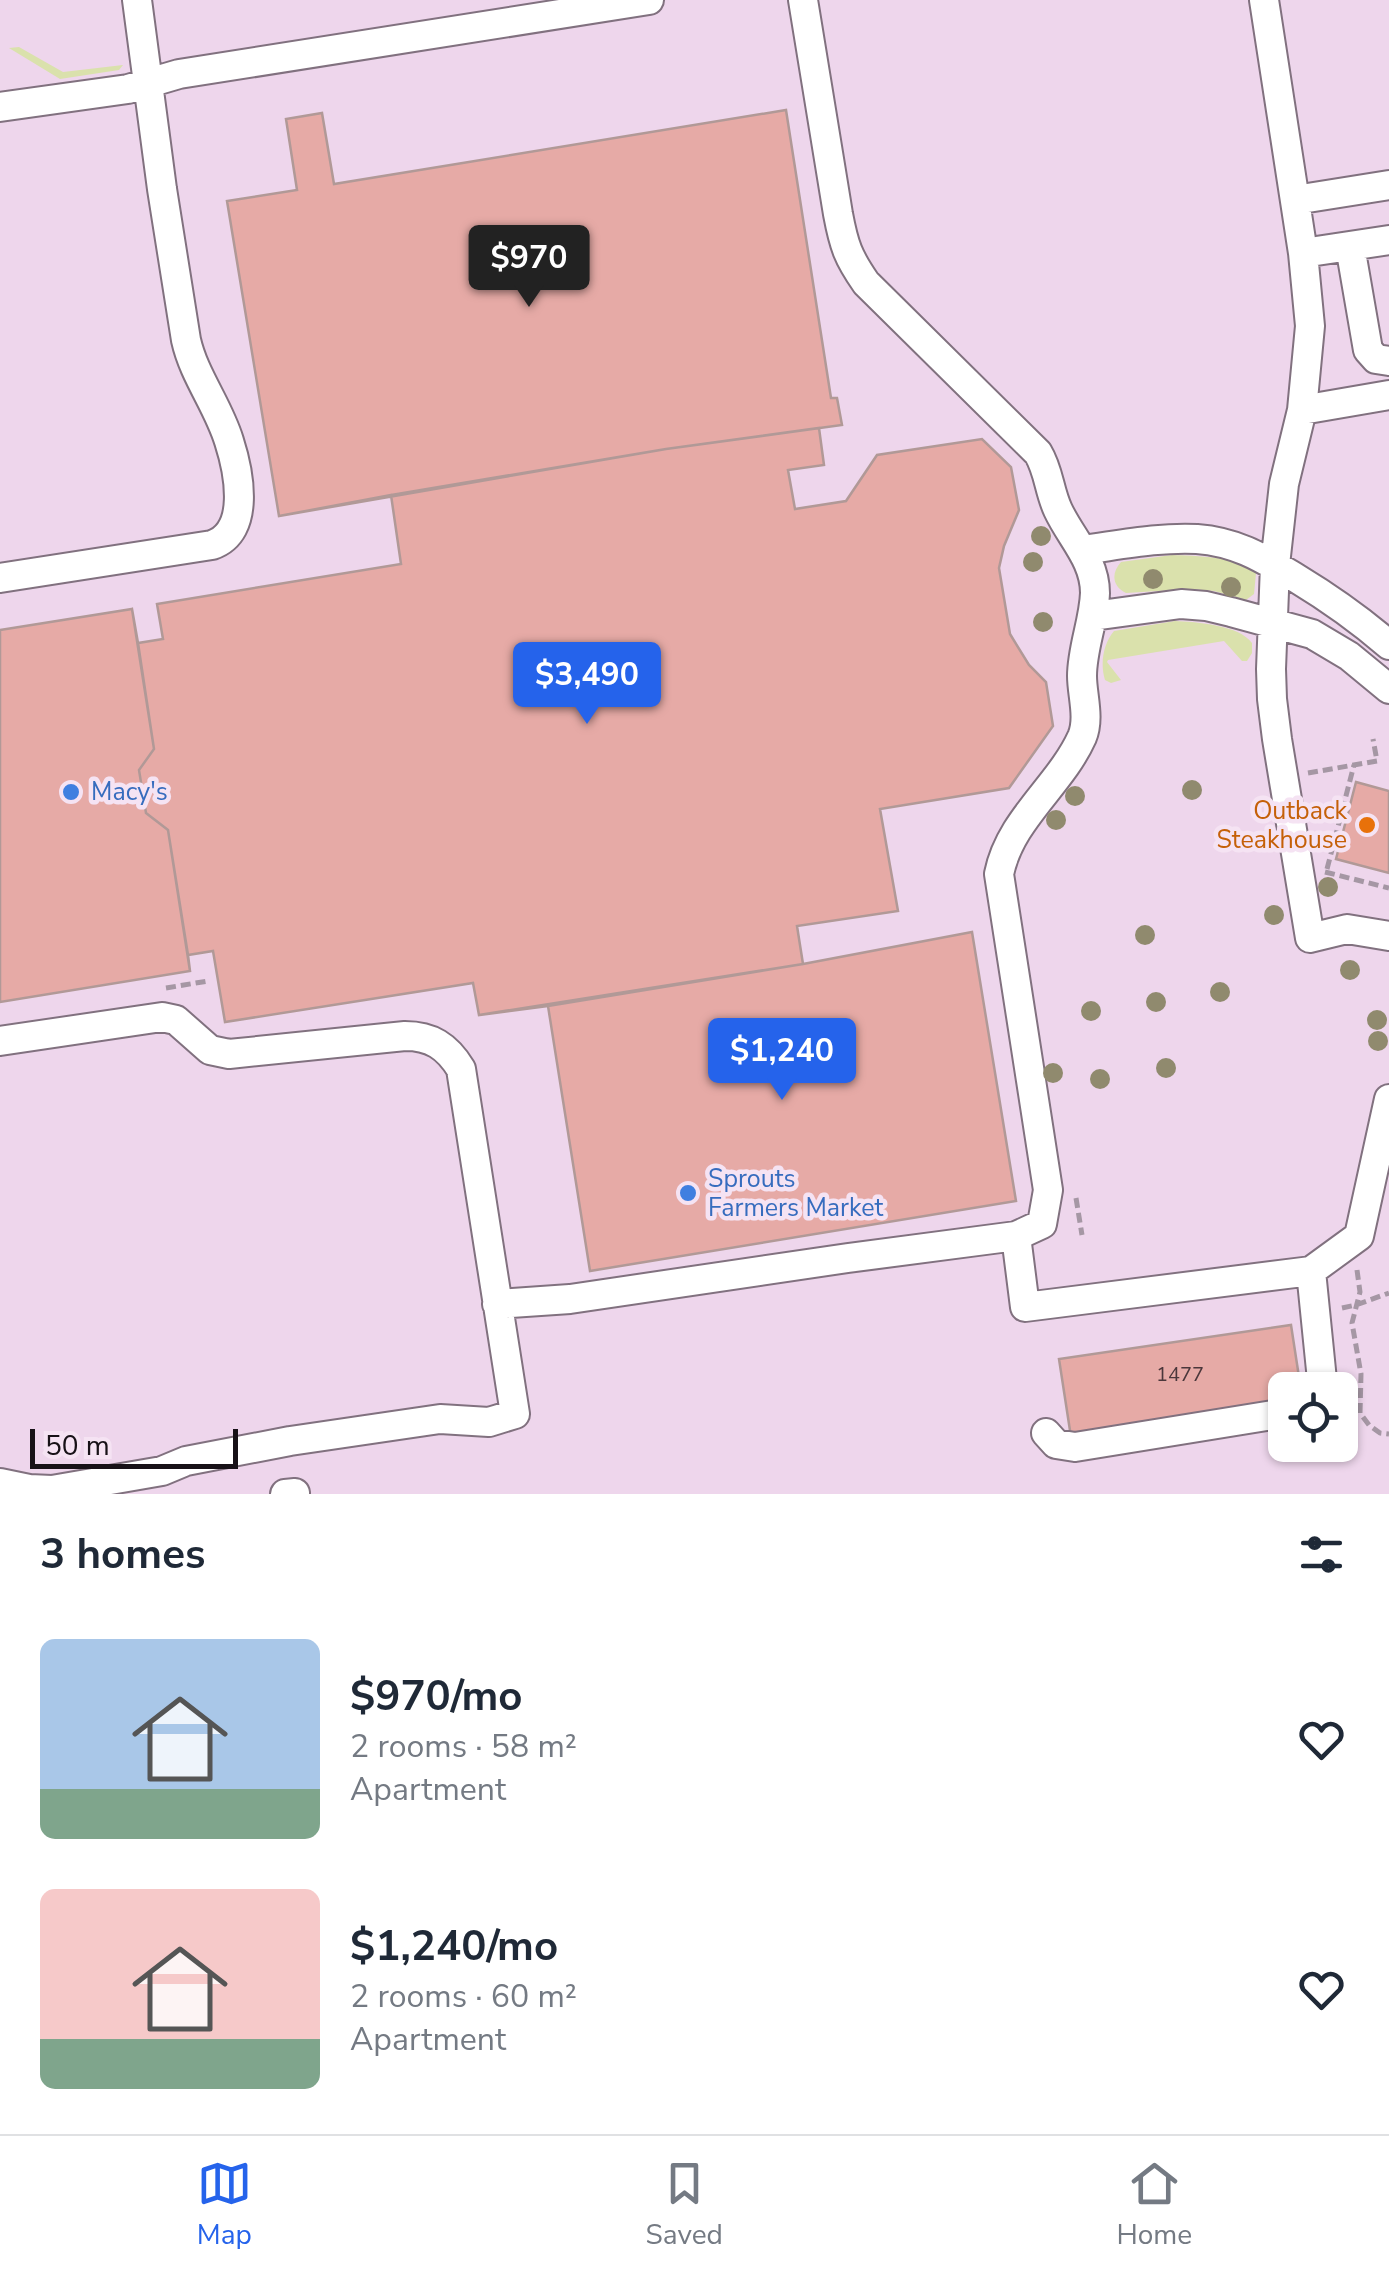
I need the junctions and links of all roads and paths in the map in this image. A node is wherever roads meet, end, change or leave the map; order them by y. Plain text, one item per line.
1 (138, 0) edge
2 (649, 0) edge
3 (803, 0) edge
4 (1264, 0) edge
5 (150, 84) junction
6 (0, 108) edge
7 (1389, 185) edge
8 (1295, 200) junction
9 (1389, 240) edge
10 (1350, 246) junction
11 (1303, 253) junction
12 (1389, 361) edge
13 (1389, 395) edge
14 (1302, 410) junction
15 (1082, 550) junction
16 (1275, 566) junction
17 (0, 578) edge
18 (1093, 616) junction
19 (1272, 624) junction
20 (1389, 645) edge
21 (1389, 690) edge
22 (1373, 739) dead end
23 (1354, 765) junction
24 (1301, 774) dead end
25 (1317, 870) dead end
26 (1326, 872) junction
27 (1389, 888) edge
28 (1389, 936) edge
29 (0, 1041) edge
30 (1389, 1099) edge
31 (1076, 1198) dead end
32 (1082, 1235) dead end
33 (1016, 1236) junction
34 (1356, 1270) dead end
35 (1310, 1271) junction
36 (1389, 1293) edge
37 (497, 1304) junction
38 (1356, 1305) junction
39 (1339, 1308) dead end
40 (1322, 1372) edge
41 (1268, 1416) edge
42 (1389, 1434) edge
43 (1051, 1438) dead end
44 (0, 1483) edge
45 (81, 1490) edge

1 - 5 lane
2 - 5 lane
3 - 15 lane
4 - 8 lane
5 - 6 lane
5 - 17 lane
7 - 8 lane
8 - 11 lane
9 - 10 lane
10 - 11 lane
10 - 12 lane
11 - 14 lane
13 - 14 lane
14 - 16 lane
15 - 16 lane
15 - 18 lane
16 - 19 lane
16 - 20 lane
18 - 19 lane
18 - 33 lane
19 - 21 lane
19 - 28 lane
22 - 23 path
23 - 24 path
23 - 26 path
25 - 26 path
26 - 27 path
29 - 37 lane
30 - 35 lane
31 - 32 path
33 - 35 lane
33 - 37 lane
34 - 38 path
35 - 40 lane
36 - 38 path
37 - 45 lane
38 - 39 path
38 - 42 path
41 - 43 lane
44 - 45 lane

